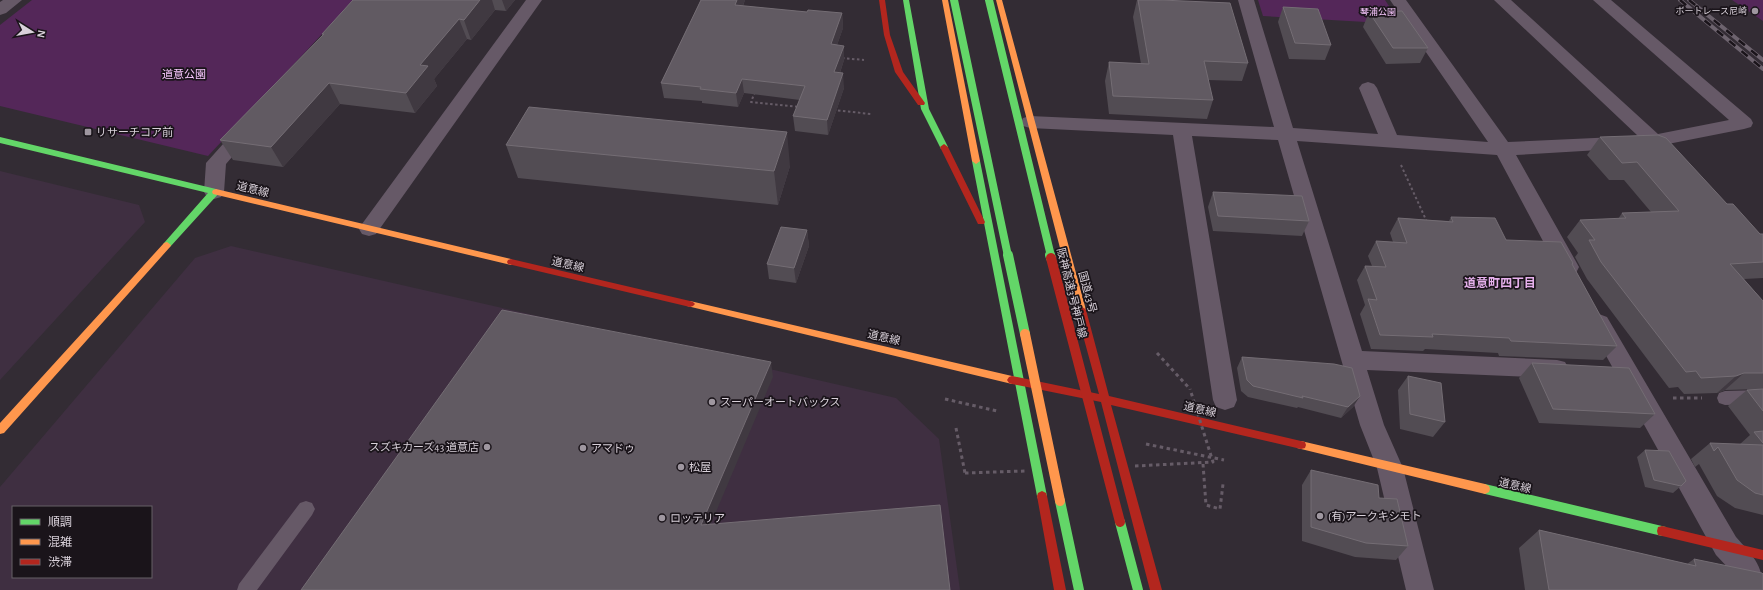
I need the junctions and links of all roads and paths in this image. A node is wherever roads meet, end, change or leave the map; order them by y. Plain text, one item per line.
1 (14, 0) edge
2 (534, 0) edge
3 (882, 0) edge
4 (906, 0) edge
5 (945, 0) edge
6 (954, 0) edge
7 (989, 0) edge
8 (999, 0) edge
9 (1246, 0) edge
10 (1398, 0) edge
11 (1502, 0) edge
12 (1602, 0) edge
13 (0, 10) edge
14 (842, 58) edge
15 (864, 60) dead end
16 (1368, 88) dead end
17 (756, 89) edge
18 (803, 107) edge
19 (826, 109) edge
20 (925, 109) junction
21 (871, 114) dead end
22 (259, 117) edge
23 (1030, 122) junction
24 (1182, 129) junction
25 (1286, 134) junction
26 (0, 140) edge
27 (1390, 141) junction
28 (1654, 141) junction
29 (1503, 149) junction
30 (1671, 156) edge
31 (214, 192) junction
32 (1429, 225) edge
33 (369, 229) junction
34 (994, 248) junction
35 (1576, 282) edge
36 (1591, 310) edge
37 (1158, 353) dead end
38 (1354, 360) junction
39 (1579, 370) edge
40 (1603, 371) edge
41 (1626, 372) junction
42 (1018, 381) junction
43 (1190, 389) dead end
44 (1763, 397) edge
45 (1641, 398) junction
46 (1725, 398) joint
47 (1105, 399) junction
48 (1225, 400) dead end
49 (956, 428) dead end
50 (0, 430) edge
51 (1203, 464) dead end
52 (1390, 468) junction
53 (965, 473) dead end
54 (1223, 484) dead end
55 (306, 509) dead end
56 (1726, 546) junction
57 (1763, 554) edge
58 (246, 590) edge
59 (1060, 590) edge
60 (1079, 590) edge
61 (1138, 590) edge
62 (1156, 590) edge
63 (1420, 590) edge
64 (1756, 590) edge

1 - 13 street
2 - 33 street
3 - 20 main road
4 - 20 main road
5 - 34 main road
6 - 60 main road, bridge
7 - 61 main road, 阪神高速3号神戸線, bridge
8 - 23 main road, 国道43号
9 - 25 street
10 - 29 street
11 - 28 street
12 - 28 street
14 - 15 path
16 - 27 street
17 - 18 path
19 - 21 path
20 - 34 main road
22 - 31 street
23 - 24 street
23 - 47 main road, 国道43号
24 - 25 street
24 - 48 street
25 - 27 street
25 - 38 street
26 - 31 main road, 道意線
27 - 29 street
27 - 32 path
28 - 29 street
28 - 30 street
29 - 35 street
31 - 33 main road, 道意線
31 - 50 main road
33 - 42 main road, 道意線
34 - 42 main road
36 - 41 street
37 - 43 path
38 - 39 street
38 - 52 street
40 - 41 street
41 - 45 street
42 - 47 main road, 道意線
42 - 59 main road
44 - 46 lane
45 - 46 path
45 - 56 street
47 - 52 main road, 道意線
47 - 62 main road, 国道43号
49 - 53 path
51 - 54 path
52 - 56 main road, 道意線
52 - 63 street
55 - 58 lane
56 - 57 main road, 道意線
56 - 64 street

